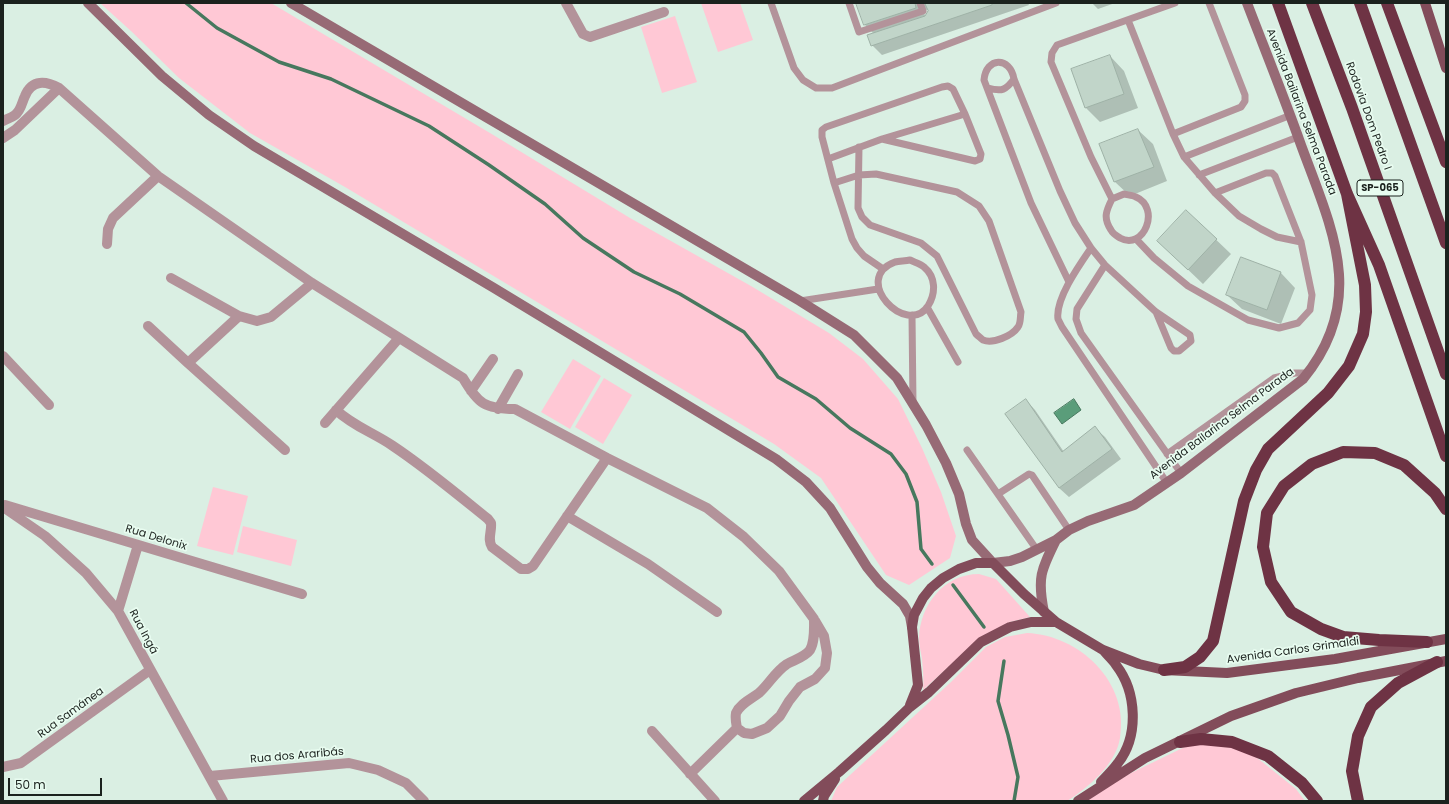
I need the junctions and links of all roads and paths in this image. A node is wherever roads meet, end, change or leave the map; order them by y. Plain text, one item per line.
1 (88, 3) edge
2 (291, 3) edge
3 (566, 3) edge
4 (771, 3) edge
5 (849, 3) edge
6 (920, 3) edge
7 (1056, 3) edge
8 (1175, 3) edge
9 (1209, 3) edge
10 (1247, 3) edge
11 (1278, 3) edge
12 (1312, 3) edge
13 (1360, 3) edge
14 (1387, 3) edge
15 (1425, 3) edge
16 (664, 12) dead end
17 (1128, 20) junction
18 (1446, 68) edge
19 (1014, 79) junction
20 (59, 88) junction
21 (988, 88) junction
22 (965, 114) junction
23 (1291, 115) junction
24 (3, 121) edge
25 (1173, 134) junction
26 (1298, 137) junction
27 (3, 138) edge
28 (882, 139) junction
29 (859, 147) junction
30 (1184, 157) junction
31 (828, 159) junction
32 (1446, 162) edge
33 (859, 175) junction
34 (1199, 175) junction
35 (158, 176) junction
36 (834, 184) junction
37 (1215, 193) junction
38 (1347, 194) junction
39 (1112, 199) junction
40 (1136, 238) junction
41 (1301, 242) junction
42 (107, 244) dead end
43 (1446, 244) edge
44 (1091, 248) junction
45 (1105, 265) junction
46 (883, 269) junction
47 (171, 278) dead end
48 (1069, 282) junction
49 (312, 283) junction
50 (878, 289) junction
51 (800, 301) junction
52 (927, 307) junction
53 (1156, 312) junction
54 (912, 315) junction
55 (239, 316) junction
56 (148, 326) dead end
57 (399, 338) junction
58 (3, 356) edge
59 (493, 359) dead end
60 (958, 362) dead end
61 (188, 363) junction
62 (1308, 373) junction
63 (518, 374) dead end
64 (1446, 374) edge
65 (471, 391) junction
66 (914, 404) junction
67 (49, 405) dead end
68 (498, 409) junction
69 (336, 410) junction
70 (325, 423) dead end
71 (284, 450) dead end
72 (967, 450) dead end
73 (1167, 454) junction
74 (1446, 456) edge
75 (607, 458) junction
76 (1180, 473) junction
77 (1167, 483) junction
78 (998, 494) junction
79 (3, 504) edge
80 (3, 508) edge
81 (1446, 509) edge
82 (567, 516) junction
83 (1069, 530) junction
84 (1056, 540) junction
85 (138, 545) junction
86 (1037, 550) junction
87 (993, 563) junction
88 (302, 594) dead end
89 (118, 611) junction
90 (717, 612) dead end
91 (1044, 612) junction
92 (814, 619) junction
93 (1056, 622) junction
94 (912, 627) junction
95 (1446, 639) edge
96 (1427, 642) junction
97 (1103, 650) junction
98 (1441, 662) edge
99 (150, 670) junction
100 (1164, 670) junction
101 (910, 707) junction
102 (737, 728) junction
103 (652, 731) dead end
104 (1180, 742) junction
105 (3, 767) edge
106 (839, 772) junction
107 (690, 774) junction
108 (210, 776) junction
109 (1090, 793) junction
110 (223, 801) edge
111 (424, 801) edge
112 (715, 801) edge
113 (804, 801) edge
114 (823, 801) edge
115 (1078, 801) edge
116 (1317, 801) edge
117 (1358, 801) edge

1 - 94 street
2 - 51 street
3 - 16 street
4 - 7 lane
5 - 6 lane
8 - 17 lane
9 - 25 lane
10 - 23 street, Avenida Bailarina Selma Parada
11 - 38 highway, SP-065
12 - 64 highway, Rodovia Dom Pedro I / SP-065
13 - 43 highway
14 - 32 highway
15 - 18 main road
17 - 25 lane
17 - 39 lane
19 - 21 lane
19 - 21 lane
19 - 44 lane
20 - 24 street
20 - 27 street
20 - 35 street
21 - 48 lane
22 - 28 lane
22 - 28 lane
22 - 31 lane
23 - 26 street, Avenida Bailarina Selma Parada
23 - 30 lane
25 - 30 lane
26 - 34 lane
26 - 62 street, Avenida Bailarina Selma Parada
28 - 29 lane
29 - 31 lane
29 - 33 lane
30 - 34 lane
31 - 36 lane
33 - 33 lane
33 - 36 lane
34 - 37 lane
35 - 42 street
35 - 49 street
36 - 46 lane
37 - 41 lane
37 - 41 lane
38 - 74 highway, SP-065
38 - 100 highway
39 - 40 lane
39 - 40 lane
40 - 41 lane
44 - 45 lane
44 - 48 lane
45 - 53 lane
45 - 73 lane
46 - 50 lane
46 - 52 lane
47 - 55 street
48 - 77 lane
49 - 55 street
49 - 57 street
50 - 51 lane
50 - 54 lane
51 - 66 street
52 - 54 lane
52 - 60 lane
53 - 53 lane
54 - 66 lane
55 - 61 street
56 - 61 street
57 - 65 street
57 - 69 street
58 - 67 street
59 - 65 street
61 - 71 street
62 - 73 lane
62 - 76 street, Avenida Bailarina Selma Parada
63 - 68 street
65 - 68 street
66 - 87 street
68 - 75 street
69 - 70 street
69 - 82 street
72 - 78 lane
73 - 76 lane
75 - 82 street
75 - 92 street
76 - 77 street, Avenida Bailarina Selma Parada
77 - 83 street, Avenida Bailarina Selma Parada
78 - 83 lane
78 - 86 lane
79 - 85 street, Rua Delonix
80 - 89 street, Rua Ingá
81 - 96 highway
82 - 90 street
83 - 84 street, Avenida Bailarina Selma Parada
84 - 86 street, Avenida Bailarina Selma Parada
84 - 91 street, Avenida Bailarina Selma Parada
85 - 88 street, Rua Delonix
85 - 89 street
86 - 87 street, Avenida Bailarina Selma Parada
87 - 91 main road, Avenida Carlos Grimaldi
87 - 94 main road
89 - 99 street, Rua Ingá
91 - 93 main road, Avenida Carlos Grimaldi
92 - 102 street
92 - 102 street
93 - 97 main road, Avenida Carlos Grimaldi
93 - 101 main road
94 - 101 main road
95 - 96 main road, Avenida Carlos Grimaldi
96 - 100 main road, Avenida Carlos Grimaldi
97 - 100 main road, Avenida Carlos Grimaldi
97 - 109 main road
98 - 104 main road
98 - 117 highway
99 - 105 street, Rua Samánea
99 - 108 street, Rua Ingá
101 - 106 main road
102 - 107 street
103 - 107 street
104 - 109 main road
104 - 116 highway
106 - 113 main road
106 - 114 main road
107 - 112 street
108 - 110 street, Rua Ingá
108 - 111 street, Rua dos Araribás
109 - 115 main road

